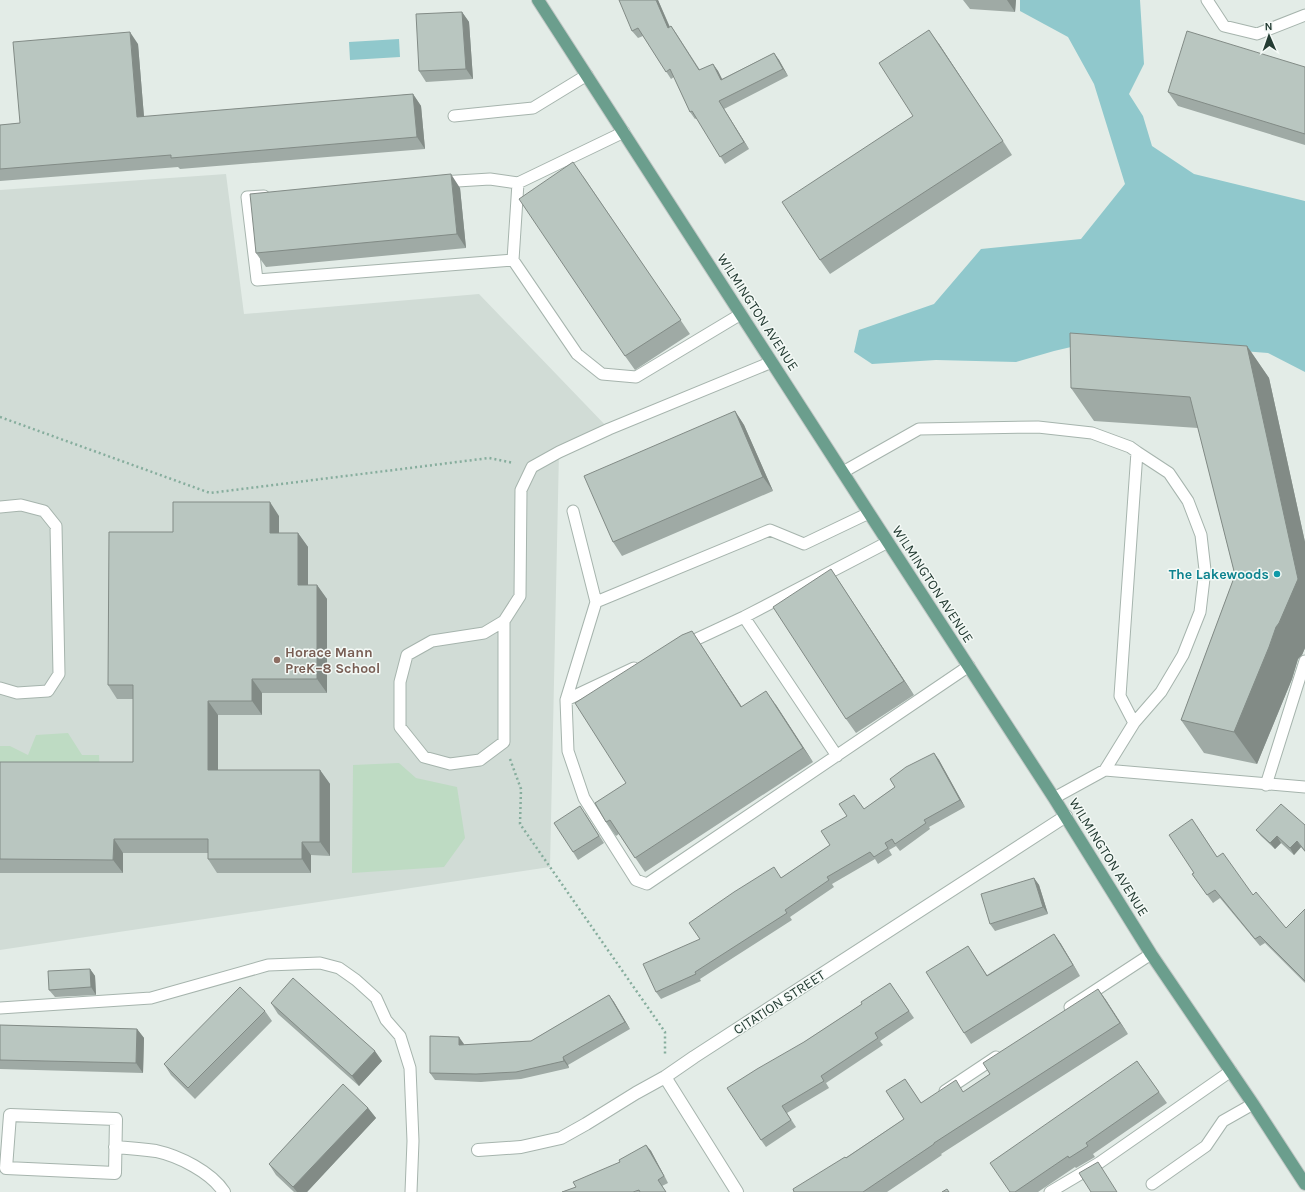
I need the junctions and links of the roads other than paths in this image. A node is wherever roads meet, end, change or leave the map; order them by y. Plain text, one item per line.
1 (538, 0) edge
2 (1207, 0) edge
3 (1305, 15) edge
4 (587, 75) junction
5 (454, 116) dead end
6 (624, 132) junction
7 (428, 183) edge
8 (518, 183) junction
9 (278, 194) edge
10 (512, 260) junction
11 (741, 314) junction
12 (772, 362) junction
13 (1137, 452) junction
14 (843, 472) junction
15 (0, 507) edge
16 (573, 511) dead end
17 (869, 513) junction
18 (888, 542) junction
19 (596, 602) junction
20 (744, 617) junction
21 (504, 621) junction
22 (672, 650) edge
23 (1305, 661) edge
24 (644, 664) edge
25 (969, 666) junction
26 (0, 688) edge
27 (566, 700) junction
28 (1134, 723) junction
29 (837, 756) junction
30 (1105, 770) junction
31 (1266, 785) junction
32 (1305, 787) edge
33 (1054, 798) junction
34 (1066, 816) junction
35 (1151, 954) junction
36 (0, 1008) edge
37 (1061, 1013) edge
38 (1003, 1052) edge
39 (1231, 1071) junction
40 (665, 1078) junction
41 (939, 1095) edge
42 (1253, 1104) junction
43 (115, 1147) junction
44 (478, 1150) dead end
45 (1303, 1178) edge
46 (1152, 1184) dead end
47 (224, 1192) edge
48 (412, 1192) edge
49 (737, 1192) edge
50 (1050, 1192) edge

1 - 4 main road, WILMINGTON AVENUE
2 - 3 lane
4 - 5 lane
4 - 6 main road, WILMINGTON AVENUE
6 - 8 lane
6 - 11 main road, WILMINGTON AVENUE
7 - 8 lane
8 - 10 lane
9 - 10 lane
10 - 11 lane
11 - 12 main road, WILMINGTON AVENUE
12 - 14 main road, WILMINGTON AVENUE
12 - 21 lane
13 - 14 lane
13 - 28 lane
13 - 28 lane
14 - 17 main road, WILMINGTON AVENUE
15 - 26 lane
16 - 19 lane
17 - 18 main road, WILMINGTON AVENUE
17 - 19 lane
18 - 20 lane
18 - 25 main road, WILMINGTON AVENUE
19 - 27 lane
20 - 22 lane
20 - 29 lane
21 - 21 lane
23 - 31 lane
24 - 27 lane
25 - 29 lane
25 - 33 main road, WILMINGTON AVENUE
27 - 29 lane
28 - 30 lane
30 - 31 lane
30 - 33 lane
31 - 32 lane
33 - 34 main road, WILMINGTON AVENUE
34 - 35 main road, WILMINGTON AVENUE
34 - 40 street, CITATION STREET
35 - 37 lane
35 - 39 main road, WILMINGTON AVENUE
36 - 48 lane
38 - 41 lane
39 - 42 main road, WILMINGTON AVENUE
39 - 50 lane
40 - 44 street, CITATION STREET
40 - 49 street
42 - 45 main road, WILMINGTON AVENUE
42 - 46 lane
43 - 43 street
43 - 47 street

